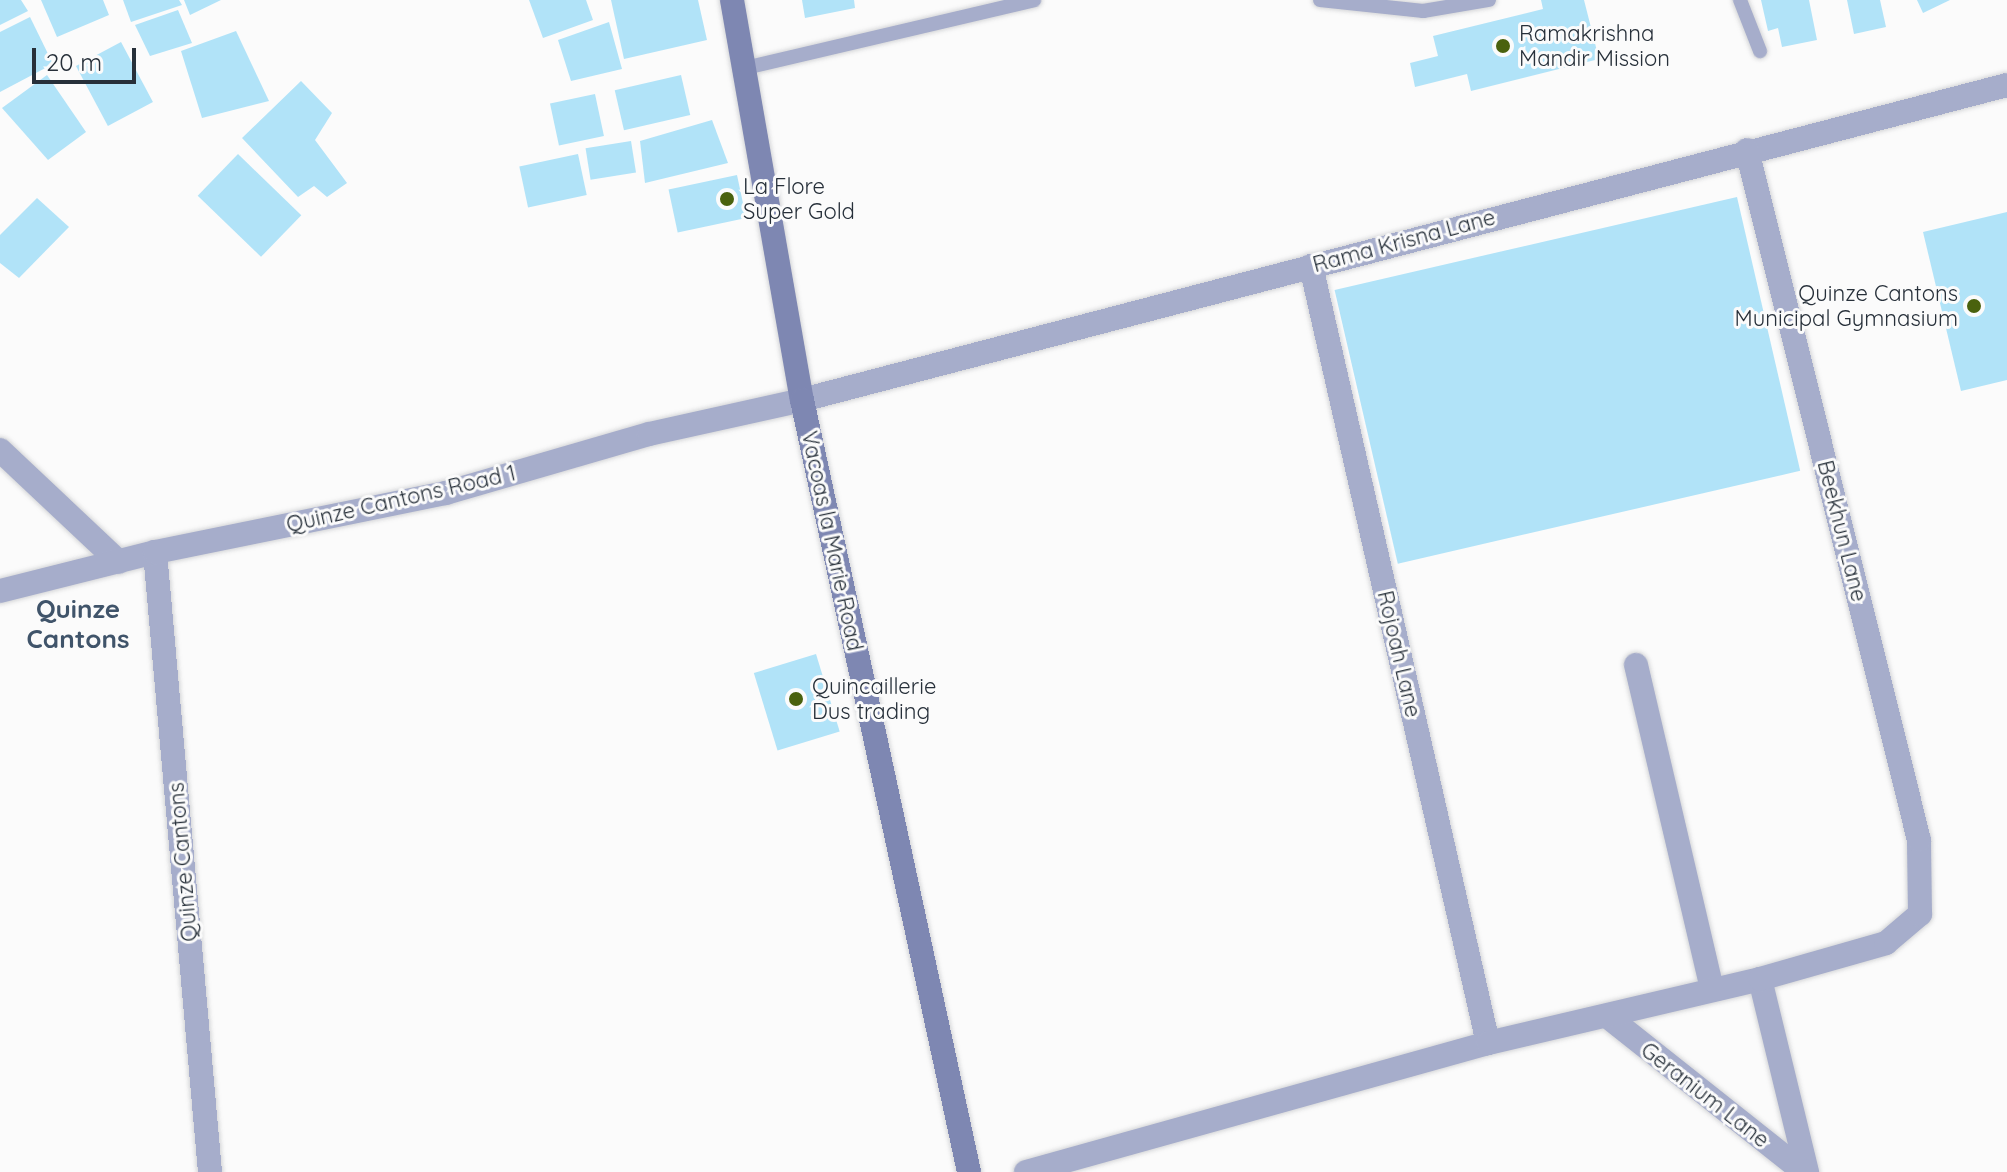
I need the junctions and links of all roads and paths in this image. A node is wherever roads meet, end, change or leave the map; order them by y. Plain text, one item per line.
1 (732, 0) edge
2 (1034, 0) edge
3 (1320, 0) edge
4 (1489, 0) edge
5 (1740, 0) edge
6 (1760, 51) dead end
7 (745, 68) junction
8 (2007, 85) edge
9 (1747, 150) junction
10 (1311, 266) junction
11 (802, 400) junction
12 (0, 450) edge
13 (155, 552) junction
14 (119, 562) junction
15 (0, 591) edge
16 (1636, 665) dead end
17 (1760, 979) junction
18 (1712, 989) junction
19 (1607, 1016) junction
20 (1488, 1043) junction
21 (210, 1172) edge
22 (969, 1172) edge
23 (1026, 1172) edge
24 (1806, 1172) edge

1 - 7 main road, Vacoas la Marie Road
2 - 7 lane
3 - 4 lane
5 - 6 lane
7 - 11 main road, Vacoas la Marie Road
8 - 9 street, Rama Krisna Lane
9 - 10 street, Rama Krisna Lane
9 - 17 street, Beekhun Lane
10 - 11 street, Rama Krisna Lane
10 - 20 street, Rojoah Lane
11 - 13 street, Quinze Cantons Road 1
11 - 22 main road, Vacoas la Marie Road
12 - 14 street
13 - 14 street, Quinze Cantons Road 1
13 - 21 street, Quinze Cantons
14 - 15 street, Quinze Cantons Road 1
16 - 18 street
17 - 18 street
17 - 24 street
18 - 19 street
19 - 20 street
19 - 24 street, Geranium Lane
20 - 23 street

